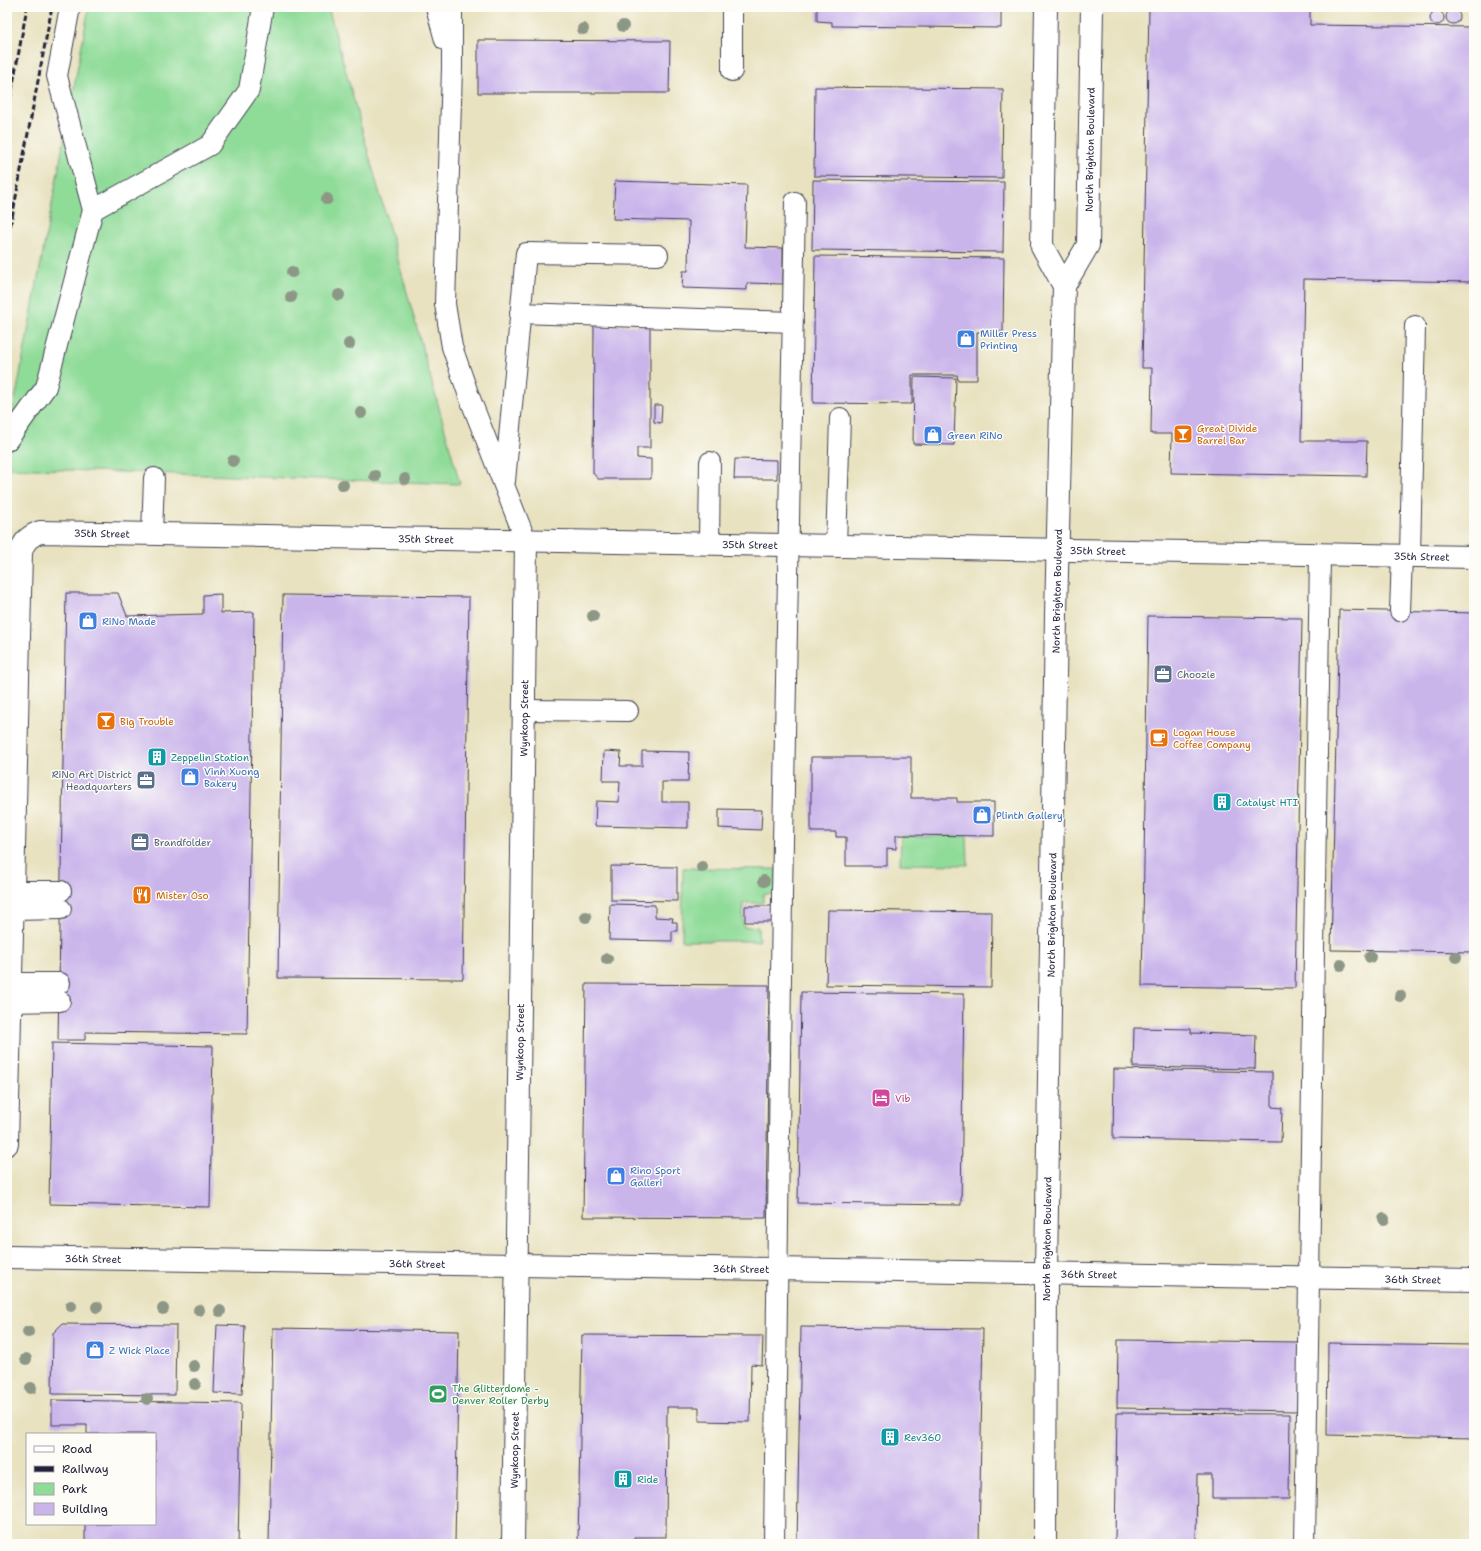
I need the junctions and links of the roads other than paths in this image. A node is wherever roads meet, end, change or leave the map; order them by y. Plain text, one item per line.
1 (70, 7) edge
2 (263, 7) edge
3 (436, 7) edge
4 (452, 7) edge
5 (732, 7) edge
6 (1046, 7) edge
7 (1092, 7) edge
8 (452, 68) junction
9 (732, 71) dead end
10 (795, 202) dead end
11 (93, 210) junction
12 (658, 255) dead end
13 (1064, 286) junction
14 (520, 313) junction
15 (793, 322) junction
16 (1415, 326) dead end
17 (840, 418) dead end
18 (7, 441) edge
19 (710, 462) dead end
20 (154, 478) dead end
21 (504, 486) junction
22 (152, 534) junction
23 (526, 541) junction
24 (708, 544) junction
25 (788, 545) junction
26 (836, 546) junction
27 (1058, 550) junction
28 (1320, 555) junction
29 (1406, 556) junction
30 (1474, 557) edge
31 (1400, 611) dead end
32 (524, 710) junction
33 (628, 711) dead end
34 (61, 900) dead end
35 (13, 901) junction
36 (60, 992) dead end
37 (11, 993) junction
38 (7, 1144) edge
39 (7, 1257) edge
40 (516, 1264) junction
41 (777, 1268) junction
42 (1046, 1273) junction
43 (1308, 1277) junction
44 (1474, 1280) edge
45 (513, 1544) edge
46 (774, 1544) edge
47 (1045, 1544) edge
48 (1305, 1544) edge

1 - 11 lane
2 - 11 lane
3 - 8 lane
4 - 8 lane
5 - 9 lane
6 - 13 street
7 - 13 street, North Brighton Boulevard
8 - 21 lane
10 - 15 lane
11 - 18 lane
12 - 14 lane
13 - 27 street, North Brighton Boulevard
14 - 15 lane
14 - 21 lane
15 - 25 lane
16 - 29 lane
17 - 26 lane
19 - 24 lane
20 - 22 lane
21 - 23 lane
22 - 23 street, 35th Street
22 - 35 street, 35th Street
23 - 24 street, 35th Street
23 - 32 street, Wynkoop Street
24 - 25 street, 35th Street
25 - 26 street, 35th Street
25 - 41 lane
26 - 27 street, 35th Street
27 - 28 street, 35th Street
27 - 42 street, North Brighton Boulevard
28 - 29 street, 35th Street
28 - 43 lane
29 - 30 street, 35th Street
29 - 31 lane
32 - 33 lane
32 - 40 street, Wynkoop Street
34 - 35 lane
35 - 37 street
36 - 37 lane
37 - 38 street
39 - 40 street, 36th Street
40 - 41 street, 36th Street
40 - 45 street, Wynkoop Street
41 - 42 street, 36th Street
41 - 46 lane
42 - 43 street, 36th Street
42 - 47 street, North Brighton Boulevard
43 - 44 street, 36th Street
43 - 48 lane

